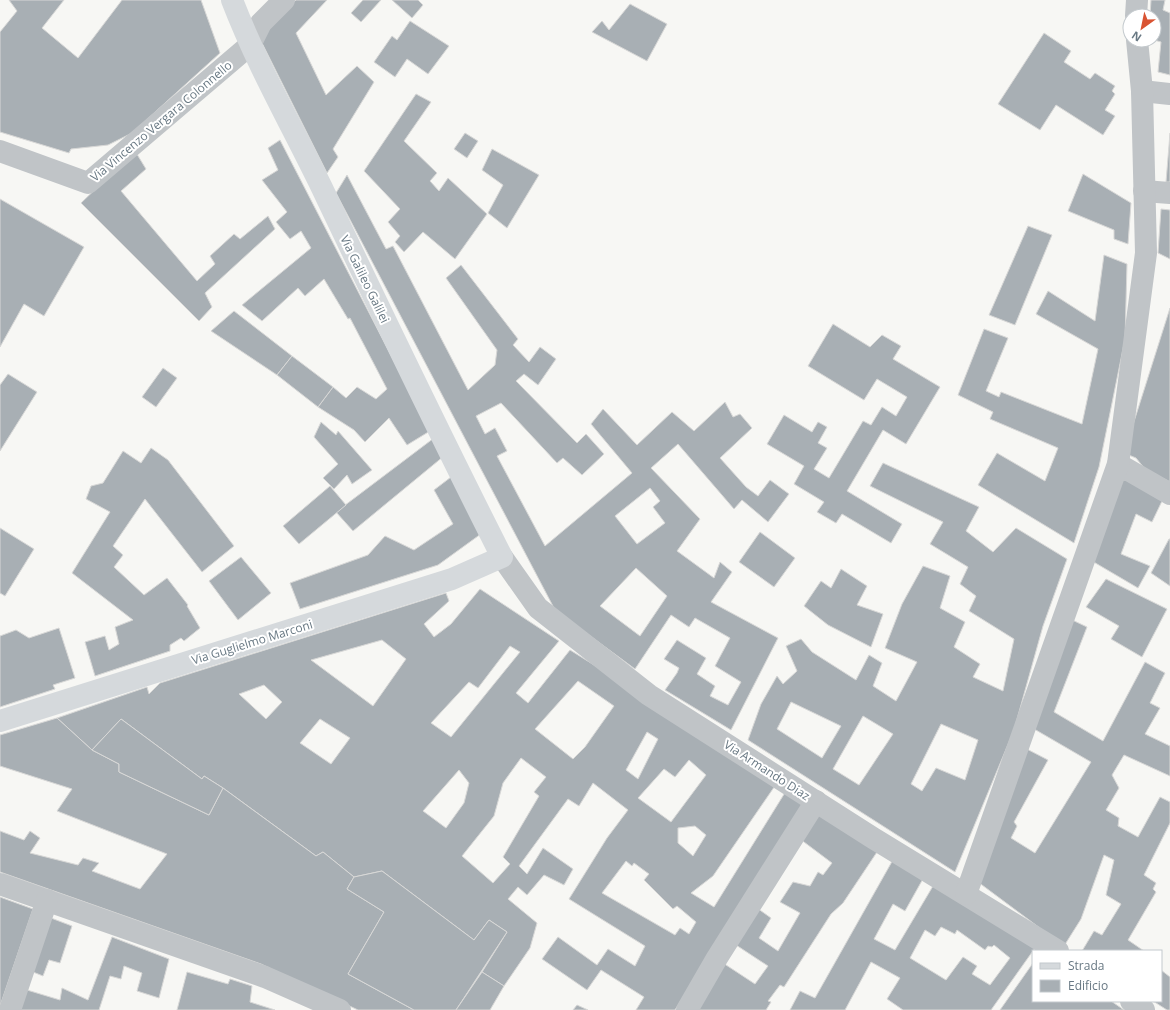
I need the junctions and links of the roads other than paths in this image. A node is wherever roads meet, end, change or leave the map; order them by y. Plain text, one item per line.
1 (232, 0) edge
2 (284, 0) edge
3 (250, 45) junction
4 (1138, 48) edge
5 (1142, 91) junction
6 (1170, 94) edge
7 (0, 151) edge
8 (1144, 191) junction
9 (1170, 193) edge
10 (1118, 464) junction
11 (1170, 494) edge
12 (502, 557) junction
13 (0, 721) edge
14 (816, 801) junction
15 (0, 884) edge
16 (966, 894) junction
17 (47, 900) junction
18 (1056, 950) edge
19 (1132, 1002) edge
20 (10, 1010) edge
21 (340, 1010) edge
22 (687, 1010) edge
23 (1144, 1010) edge

1 - 3 street, Via Galileo Galilei
2 - 3 street
3 - 7 street, Via Vincenzo Vergara Colonnello
3 - 12 street, Via Galileo Galilei
4 - 5 street
5 - 6 street
5 - 8 street
8 - 9 street
8 - 10 street
10 - 11 street
10 - 16 street
12 - 13 street, Via Guglielmo Marconi
12 - 14 street, Via Armando Diaz
14 - 16 street, Via Armando Diaz
14 - 22 street
15 - 17 street
16 - 18 street, Via Armando Diaz
17 - 20 street
17 - 21 street
19 - 23 street

